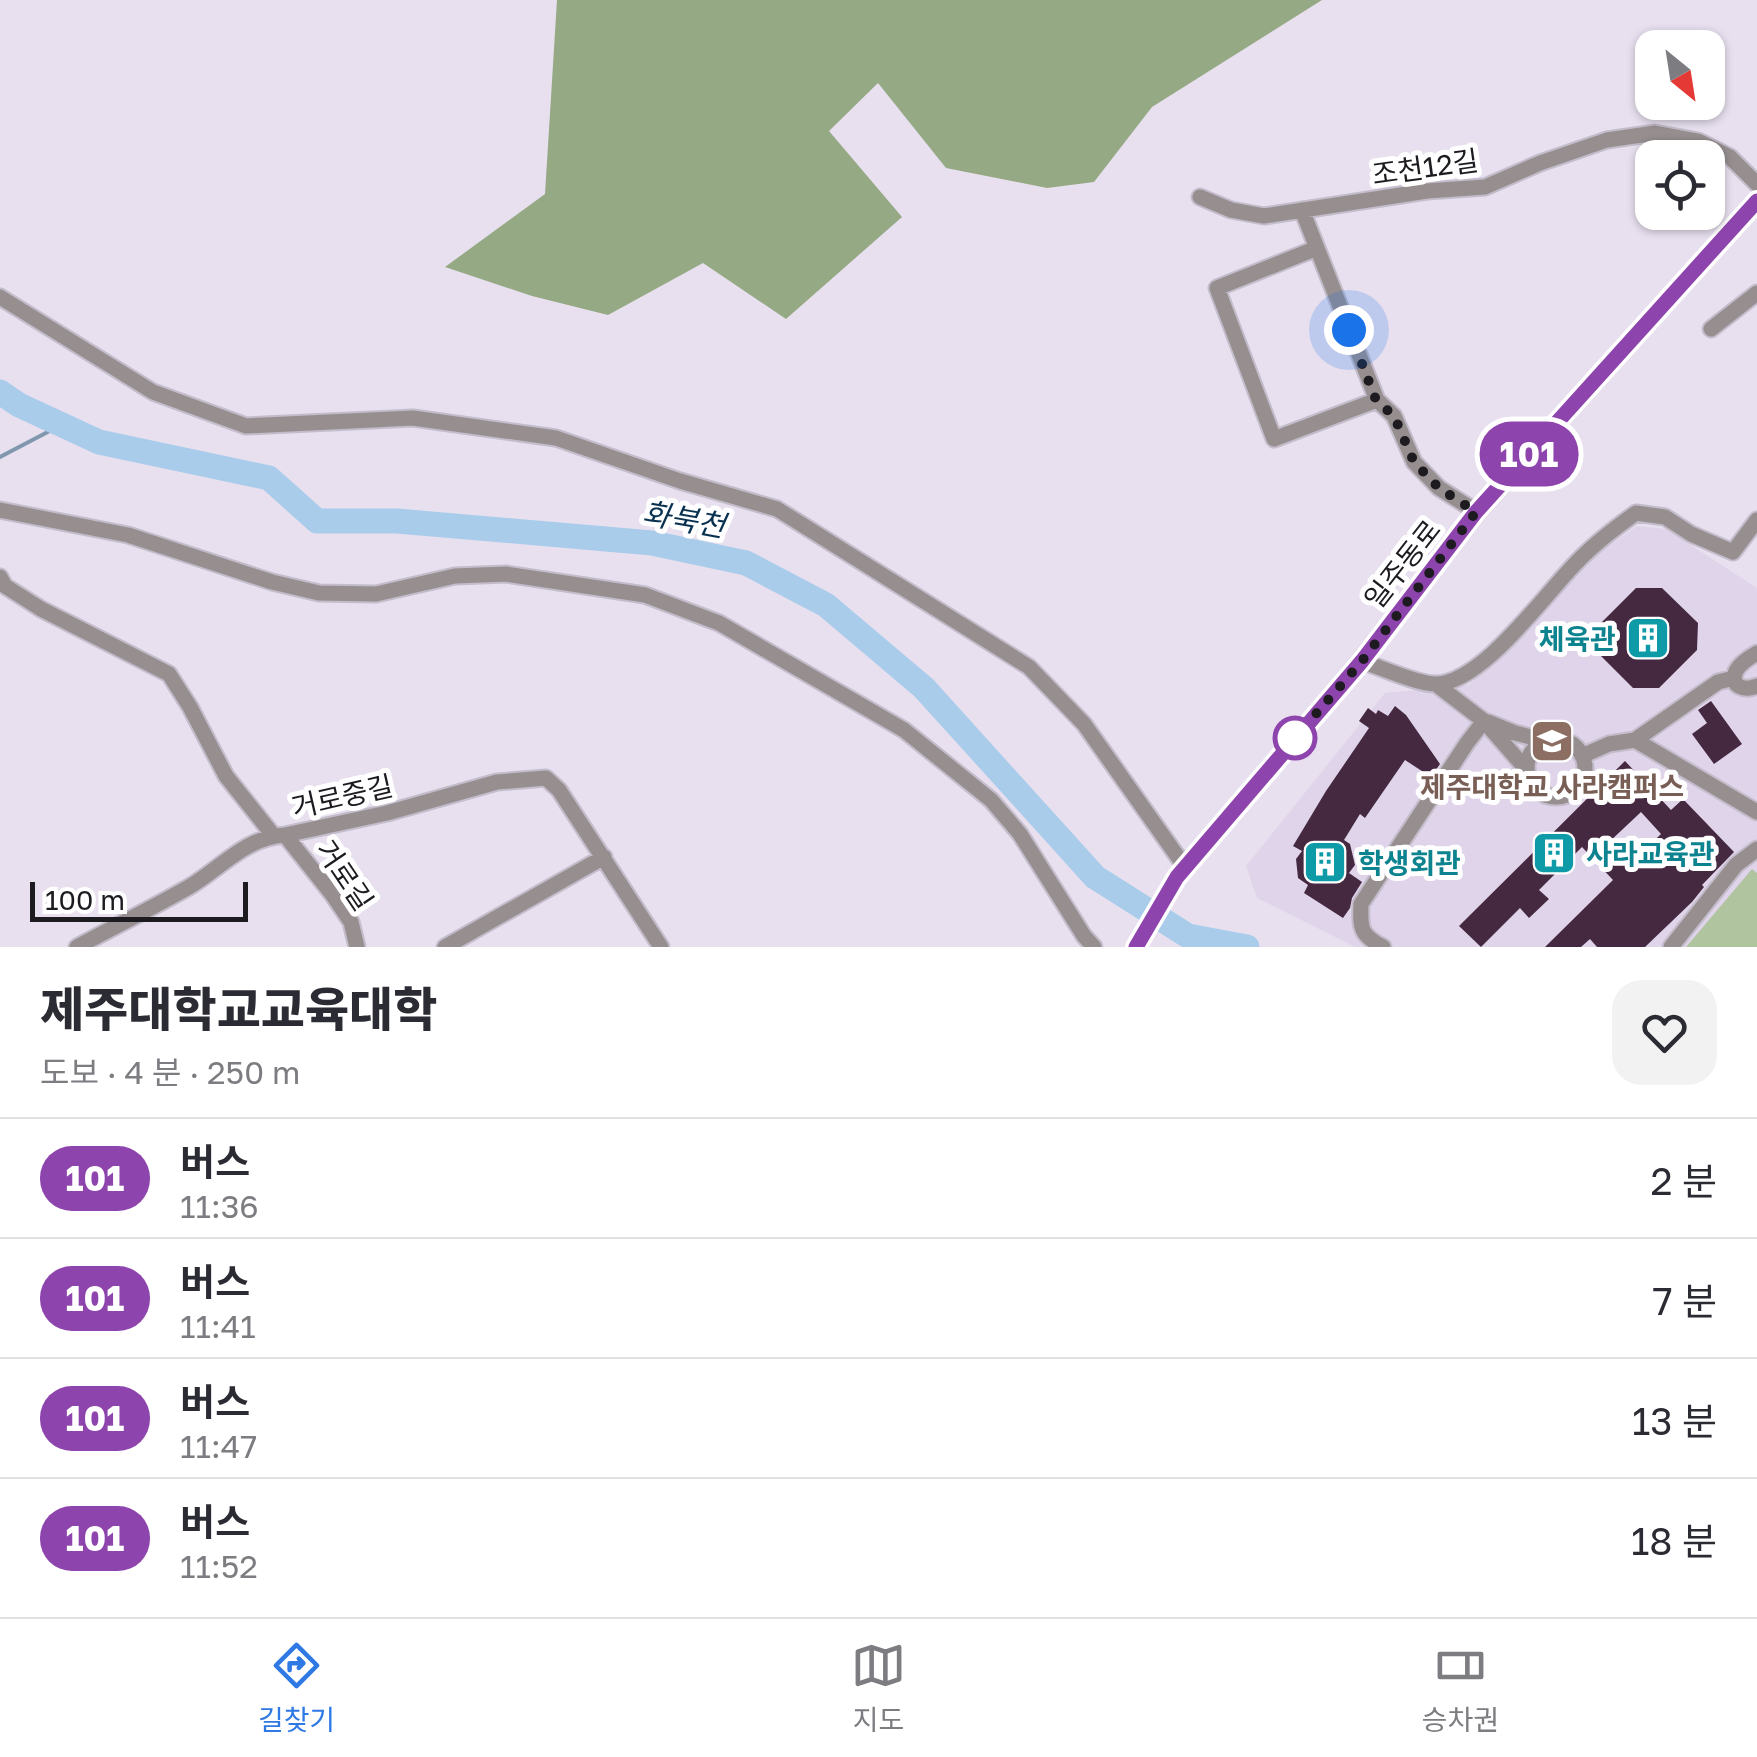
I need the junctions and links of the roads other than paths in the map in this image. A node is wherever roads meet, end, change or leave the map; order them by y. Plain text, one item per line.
1 (1757, 184) edge
2 (1200, 198) dead end
3 (1757, 201) edge
4 (1302, 210) junction
5 (1317, 248) junction
6 (1757, 293) edge
7 (0, 297) edge
8 (1711, 329) dead end
9 (1376, 400) junction
10 (0, 510) edge
11 (1476, 512) junction
12 (1757, 520) edge
13 (0, 577) edge
14 (1757, 653) edge
15 (1362, 661) junction
16 (1734, 678) junction
17 (1436, 685) junction
18 (1757, 686) edge
19 (1484, 720) junction
20 (1635, 740) junction
21 (1546, 741) junction
22 (1582, 756) junction
23 (1527, 770) junction
24 (1757, 812) edge
25 (279, 835) junction
26 (1757, 849) edge
27 (604, 858) junction
28 (1181, 872) junction
29 (77, 947) edge
30 (356, 947) edge
31 (445, 947) edge
32 (662, 947) edge
33 (1094, 947) edge
34 (1136, 947) edge
35 (1383, 947) edge
36 (1671, 947) edge

1 - 4 street, 조천12길
2 - 4 street, 조천12길
3 - 11 main road, 일주동로
4 - 5 street
5 - 9 street
5 - 9 street
6 - 8 street
7 - 28 street
9 - 11 street
10 - 33 street
11 - 15 main road, 일주동로
12 - 17 street
13 - 25 street, 거로길
14 - 16 street
15 - 17 street
15 - 28 main road, 일주동로
16 - 18 street
16 - 20 street
17 - 19 street
19 - 21 street
19 - 23 street
19 - 35 street
20 - 22 street
20 - 24 street
21 - 22 street
21 - 23 street
22 - 23 street
25 - 27 street, 거로중길
25 - 29 street, 거로중길
25 - 30 street, 거로길
26 - 36 street
27 - 31 street
27 - 32 street, 거로중길
28 - 34 main road, 일주동로

